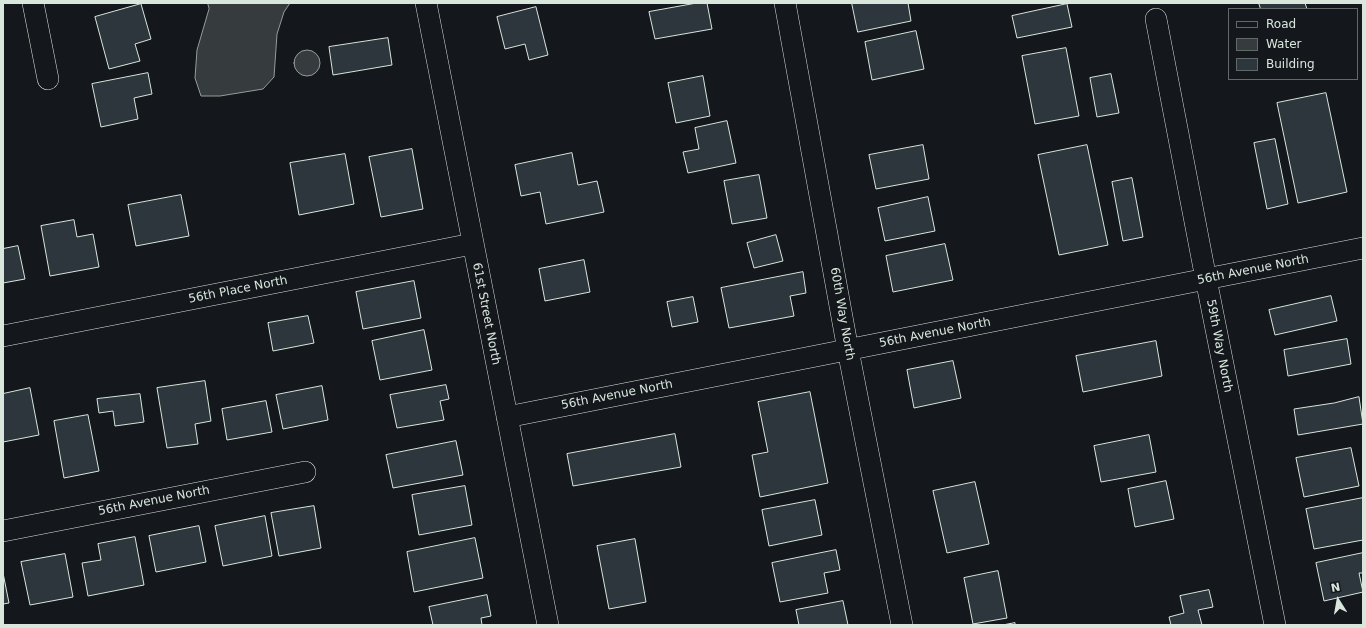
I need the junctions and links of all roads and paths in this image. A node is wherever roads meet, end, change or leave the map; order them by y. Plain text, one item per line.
1 (33, 3) edge
2 (426, 3) edge
3 (785, 3) edge
4 (1156, 19) dead end
5 (48, 79) dead end
6 (472, 244) junction
7 (1363, 248) edge
8 (1206, 279) junction
9 (3, 336) edge
10 (848, 350) junction
11 (507, 417) junction
12 (305, 472) dead end
13 (3, 531) edge
14 (548, 625) edge
15 (902, 625) edge
16 (1275, 625) edge

1 - 5 street
2 - 6 street, 61st Street North
3 - 10 street, 60th Way North
4 - 8 street, 59th Way North
6 - 9 street, 56th Place North
6 - 11 street, 61st Street North
7 - 8 street, 56th Avenue North
8 - 10 street, 56th Avenue North
8 - 16 street, 59th Way North
10 - 11 street, 56th Avenue North
10 - 15 street, 60th Way North
11 - 14 street, 61st Street North
12 - 13 street, 56th Avenue North

